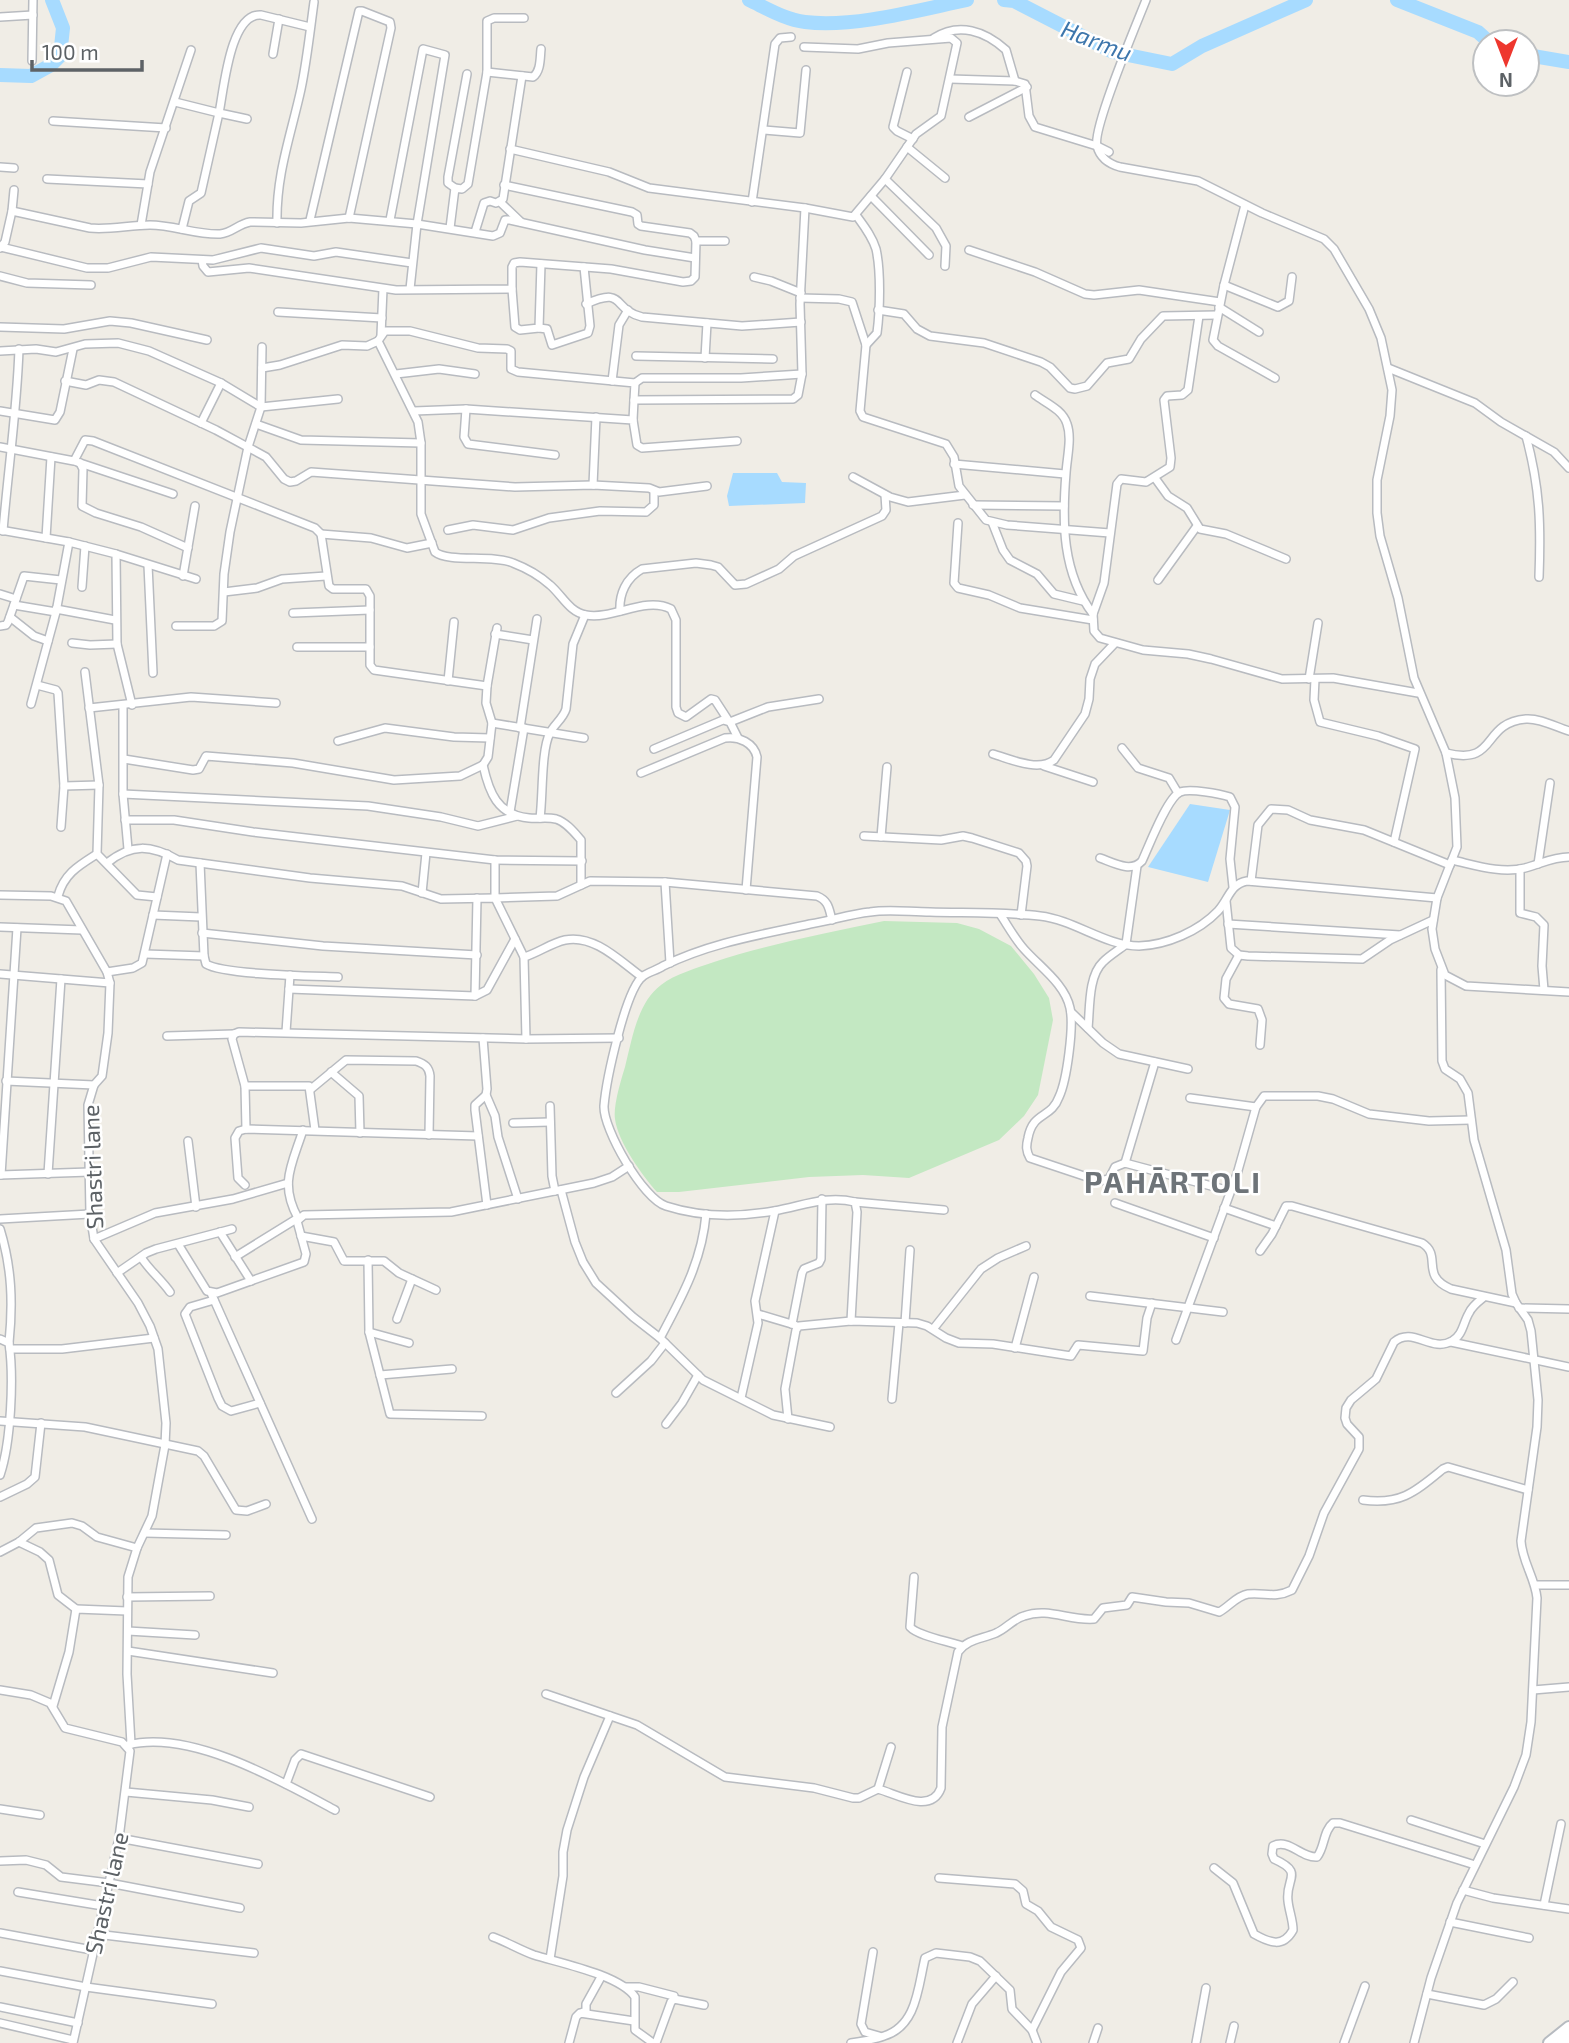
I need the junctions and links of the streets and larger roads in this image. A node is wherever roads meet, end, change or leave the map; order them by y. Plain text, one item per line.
1 (33, 0) edge
2 (1146, 0) edge
3 (314, 2) dead end
4 (33, 15) junction
5 (0, 17) edge
6 (524, 18) dead end
7 (279, 19) junction
8 (310, 27) junction
9 (791, 37) dead end
10 (934, 38) junction
11 (804, 47) dead end
12 (541, 49) dead end
13 (191, 50) dead end
14 (273, 54) dead end
15 (32, 61) dead end
16 (806, 70) dead end
17 (487, 72) junction
18 (907, 72) dead end
19 (467, 74) dead end
20 (522, 76) junction
21 (950, 79) junction
22 (1015, 80) junction
23 (1027, 87) junction
24 (175, 102) junction
25 (219, 113) junction
26 (969, 117) dead end
27 (247, 120) dead end
28 (52, 121) dead end
29 (166, 128) junction
30 (764, 130) junction
31 (913, 139) junction
32 (1097, 146) junction
33 (907, 147) junction
34 (510, 149) junction
35 (1110, 152) dead end
36 (0, 167) edge
37 (14, 168) dead end
38 (945, 178) dead end
39 (47, 179) dead end
40 (885, 179) junction
41 (148, 184) junction
42 (504, 186) junction
43 (455, 187) junction
44 (13, 190) dead end
45 (871, 196) junction
46 (500, 202) junction
47 (752, 202) junction
48 (1245, 205) junction
49 (805, 208) junction
50 (12, 211) junction
51 (856, 215) junction
52 (349, 218) junction
53 (310, 220) junction
54 (390, 220) junction
55 (522, 222) junction
56 (277, 223) junction
57 (417, 223) junction
58 (141, 225) junction
59 (450, 228) junction
60 (181, 229) junction
61 (475, 232) junction
62 (696, 241) junction
63 (726, 241) dead end
64 (1, 248) edge
65 (969, 250) dead end
66 (929, 255) dead end
67 (695, 258) junction
68 (202, 260) junction
69 (412, 263) junction
70 (541, 264) junction
71 (945, 266) dead end
72 (584, 268) junction
73 (0, 276) edge
74 (754, 277) dead end
75 (1292, 277) dead end
76 (91, 285) dead end
77 (1224, 285) junction
78 (383, 289) junction
79 (410, 289) junction
80 (512, 289) junction
81 (801, 295) junction
82 (586, 304) junction
83 (1219, 308) junction
84 (628, 310) junction
85 (878, 310) junction
86 (278, 312) dead end
87 (1199, 316) junction
88 (382, 318) junction
89 (801, 322) junction
90 (707, 323) junction
91 (0, 327) edge
92 (539, 328) junction
93 (1259, 332) dead end
94 (379, 338) junction
95 (206, 340) dead end
96 (866, 345) junction
97 (262, 348) dead end
98 (19, 349) junction
99 (73, 349) junction
100 (0, 351) edge
101 (636, 356) dead end
102 (705, 358) junction
103 (772, 359) dead end
104 (262, 368) junction
105 (1388, 368) junction
106 (396, 374) junction
107 (475, 374) dead end
108 (802, 374) junction
109 (1275, 378) dead end
110 (65, 381) junction
111 (612, 381) junction
112 (221, 383) junction
113 (635, 383) junction
114 (1035, 395) dead end
115 (338, 399) dead end
116 (634, 400) junction
117 (261, 407) junction
118 (466, 409) junction
119 (0, 411) edge
120 (414, 411) junction
121 (14, 413) junction
122 (596, 417) junction
123 (633, 420) junction
124 (201, 423) junction
125 (256, 424) junction
126 (1526, 436) junction
127 (737, 441) dead end
128 (421, 443) junction
129 (0, 447) edge
130 (248, 447) junction
131 (9, 449) junction
132 (555, 455) dead end
133 (51, 457) junction
134 (77, 462) junction
135 (954, 464) junction
136 (1569, 468) edge
137 (1065, 474) junction
138 (853, 477) dead end
139 (1156, 478) junction
140 (421, 480) junction
141 (593, 485) junction
142 (707, 486) dead end
143 (654, 491) junction
144 (173, 494) dead end
145 (885, 495) junction
146 (965, 495) junction
147 (237, 499) junction
148 (973, 505) junction
149 (195, 506) dead end
150 (1064, 506) junction
151 (992, 522) junction
152 (958, 523) dead end
153 (1197, 526) junction
154 (1063, 529) junction
155 (448, 530) dead end
156 (1, 531) edge
157 (1110, 533) junction
158 (321, 534) junction
159 (46, 538) junction
160 (69, 542) junction
161 (432, 543) junction
162 (85, 545) junction
163 (188, 548) junction
164 (116, 554) junction
165 (1286, 559) dead end
166 (148, 565) junction
167 (183, 576) junction
168 (326, 576) junction
169 (1539, 578) dead end
170 (196, 579) dead end
171 (61, 580) junction
172 (1158, 580) dead end
173 (82, 587) dead end
174 (224, 592) junction
175 (0, 594) edge
176 (1083, 601) junction
177 (15, 602) junction
178 (56, 610) junction
179 (370, 610) junction
180 (620, 611) junction
181 (293, 613) dead end
182 (585, 615) junction
183 (10, 617) junction
184 (1093, 617) junction
185 (537, 619) dead end
186 (115, 620) junction
187 (454, 622) dead end
188 (1318, 623) dead end
189 (0, 626) edge
190 (176, 626) dead end
191 (533, 640) junction
192 (48, 641) junction
193 (72, 643) dead end
194 (1115, 643) junction
195 (117, 644) junction
196 (297, 647) dead end
197 (370, 647) junction
198 (85, 672) dead end
199 (153, 673) dead end
200 (1312, 679) junction
201 (448, 681) junction
202 (37, 685) junction
203 (487, 686) junction
204 (1418, 693) junction
205 (819, 699) dead end
206 (31, 704) dead end
207 (276, 704) dead end
208 (132, 705) junction
209 (122, 706) junction
210 (89, 708) junction
211 (729, 721) junction
212 (492, 723) junction
213 (522, 728) junction
214 (550, 732) junction
215 (1569, 732) edge
216 (490, 738) junction
217 (584, 738) dead end
218 (738, 738) junction
219 (338, 741) dead end
220 (1122, 748) dead end
221 (654, 749) dead end
222 (1446, 753) junction
223 (993, 754) dead end
224 (124, 759) junction
225 (484, 765) junction
226 (1043, 766) junction
227 (887, 767) dead end
228 (641, 773) dead end
229 (1093, 782) dead end
230 (1550, 783) dead end
231 (99, 785) junction
232 (64, 786) junction
233 (1178, 793) junction
234 (123, 794) junction
235 (514, 814) junction
236 (540, 818) junction
237 (125, 820) junction
238 (61, 827) dead end
239 (864, 836) dead end
240 (880, 837) junction
241 (1394, 842) junction
242 (128, 849) junction
243 (426, 853) junction
244 (97, 854) junction
245 (167, 854) junction
246 (1569, 857) edge
247 (1100, 858) dead end
248 (495, 860) junction
249 (582, 861) junction
250 (1451, 862) junction
251 (107, 863) junction
252 (200, 863) junction
253 (1538, 864) junction
254 (1138, 866) junction
255 (1520, 869) junction
256 (1251, 881) junction
257 (665, 882) junction
258 (581, 885) junction
259 (1233, 887) junction
260 (746, 890) junction
261 (422, 892) junction
262 (0, 895) edge
263 (58, 896) junction
264 (157, 897) junction
265 (477, 898) junction
266 (495, 898) junction
267 (1437, 898) junction
268 (1226, 901) junction
269 (1000, 914) junction
270 (153, 915) junction
271 (1021, 915) junction
272 (201, 917) junction
273 (832, 920) junction
274 (1433, 920) junction
275 (1228, 923) junction
276 (0, 927) edge
277 (17, 928) junction
278 (82, 930) junction
279 (202, 933) junction
280 (1401, 935) junction
281 (516, 939) junction
282 (1126, 944) junction
283 (145, 954) junction
284 (477, 955) junction
285 (1239, 955) junction
286 (204, 956) junction
287 (524, 957) junction
288 (670, 963) junction
289 (1441, 965) junction
290 (107, 972) junction
291 (0, 974) edge
292 (15, 975) junction
293 (290, 975) junction
294 (338, 977) dead end
295 (642, 977) junction
296 (61, 979) junction
297 (110, 983) junction
298 (289, 989) junction
299 (1544, 990) junction
300 (1569, 992) edge
301 (475, 996) junction
302 (1071, 1012) junction
303 (1088, 1028) junction
304 (286, 1032) junction
305 (234, 1034) junction
306 (167, 1036) dead end
307 (483, 1038) junction
308 (619, 1038) junction
309 (526, 1039) junction
310 (1260, 1045) dead end
311 (1156, 1062) junction
312 (4, 1065) edge
313 (1188, 1069) dead end
314 (331, 1072) junction
315 (6, 1081) junction
316 (55, 1082) junction
317 (94, 1085) junction
318 (245, 1086) junction
319 (311, 1089) junction
320 (486, 1095) junction
321 (1190, 1098) dead end
322 (550, 1106) dead end
323 (1256, 1107) junction
324 (1471, 1120) junction
325 (550, 1122) junction
326 (513, 1123) dead end
327 (246, 1129) junction
328 (303, 1130) junction
329 (315, 1130) junction
330 (360, 1133) junction
331 (429, 1135) junction
332 (478, 1136) junction
333 (188, 1141) dead end
334 (1125, 1163) junction
335 (629, 1166) junction
336 (90, 1172) junction
337 (48, 1174) junction
338 (0, 1175) edge
339 (288, 1183) junction
340 (245, 1185) dead end
341 (558, 1191) junction
342 (1230, 1191) junction
343 (518, 1199) junction
344 (822, 1199) junction
345 (855, 1202) junction
346 (1115, 1203) dead end
347 (487, 1205) junction
348 (196, 1207) junction
349 (1224, 1208) junction
350 (944, 1210) dead end
351 (775, 1211) junction
352 (90, 1214) junction
353 (706, 1214) junction
354 (298, 1218) junction
355 (0, 1219) edge
356 (1276, 1226) junction
357 (0, 1229) edge
358 (232, 1229) dead end
359 (220, 1232) junction
360 (301, 1236) junction
361 (1213, 1238) junction
362 (94, 1240) junction
363 (178, 1244) junction
364 (1026, 1246) dead end
365 (910, 1250) dead end
366 (1260, 1251) dead end
367 (141, 1257) junction
368 (235, 1257) junction
369 (368, 1260) junction
370 (117, 1273) junction
371 (1034, 1277) dead end
372 (412, 1279) junction
373 (251, 1281) junction
374 (436, 1290) dead end
375 (170, 1292) dead end
376 (212, 1296) junction
377 (1090, 1296) dead end
378 (1485, 1297) junction
379 (1152, 1303) junction
380 (1517, 1306) junction
381 (1188, 1307) junction
382 (1569, 1309) edge
383 (1223, 1312) dead end
384 (758, 1314) junction
385 (397, 1319) dead end
386 (851, 1321) junction
387 (902, 1323) junction
388 (795, 1325) junction
389 (934, 1328) junction
390 (369, 1332) junction
391 (154, 1338) junction
392 (0, 1339) edge
393 (1176, 1340) dead end
394 (663, 1341) junction
395 (1451, 1342) junction
396 (409, 1343) dead end
397 (9, 1346) junction
398 (1015, 1348) junction
399 (1535, 1360) junction
400 (1569, 1367) edge
401 (452, 1369) dead end
402 (0, 1375) edge
403 (10, 1375) junction
404 (380, 1375) junction
405 (698, 1375) junction
406 (616, 1393) dead end
407 (741, 1398) junction
408 (892, 1399) dead end
409 (260, 1404) junction
410 (482, 1416) dead end
411 (788, 1419) junction
412 (4, 1421) edge
413 (41, 1423) junction
414 (666, 1424) dead end
415 (830, 1427) dead end
416 (165, 1445) junction
417 (2, 1456) edge
418 (0, 1475) edge
419 (1528, 1490) junction
420 (0, 1497) edge
421 (1363, 1500) dead end
422 (266, 1504) dead end
423 (312, 1519) dead end
424 (145, 1533) junction
425 (226, 1535) dead end
426 (19, 1542) junction
427 (137, 1548) junction
428 (0, 1552) edge
429 (914, 1577) dead end
430 (1535, 1585) junction
431 (1569, 1585) edge
432 (210, 1596) dead end
433 (127, 1597) junction
434 (76, 1609) junction
435 (127, 1611) junction
436 (128, 1631) junction
437 (194, 1635) dead end
438 (962, 1646) junction
439 (128, 1651) junction
440 (273, 1673) dead end
441 (1569, 1687) edge
442 (0, 1690) edge
443 (1533, 1690) junction
444 (546, 1695) dead end
445 (53, 1706) junction
446 (610, 1716) junction
447 (128, 1745) junction
448 (891, 1747) dead end
449 (286, 1784) junction
450 (878, 1789) junction
451 (126, 1792) junction
452 (430, 1797) dead end
453 (249, 1807) dead end
454 (0, 1809) edge
455 (335, 1810) dead end
456 (40, 1815) dead end
457 (1411, 1820) dead end
458 (1560, 1824) dead end
459 (119, 1838) junction
460 (1485, 1844) junction
461 (0, 1861) edge
462 (258, 1864) dead end
463 (1475, 1865) junction
464 (1214, 1868) dead end
465 (939, 1878) dead end
466 (109, 1883) junction
467 (1463, 1890) junction
468 (18, 1892) dead end
469 (1544, 1905) junction
470 (103, 1906) junction
471 (240, 1908) dead end
472 (1569, 1909) edge
473 (1450, 1922) junction
474 (0, 1933) edge
475 (96, 1934) junction
476 (493, 1937) dead end
477 (1529, 1938) dead end
478 (92, 1950) junction
479 (873, 1952) dead end
480 (254, 1953) dead end
481 (550, 1959) junction
482 (0, 1971) edge
483 (996, 1976) junction
484 (601, 1977) junction
485 (1513, 1982) dead end
486 (1365, 1986) dead end
487 (86, 1987) junction
488 (625, 1987) junction
489 (1206, 1988) dead end
490 (1427, 1994) junction
491 (674, 1996) dead end
492 (212, 2004) dead end
493 (704, 2005) dead end
494 (0, 2007) edge
495 (583, 2012) junction
496 (634, 2021) junction
497 (0, 2023) edge
498 (78, 2023) junction
499 (1234, 2026) dead end
500 (1569, 2027) edge
501 (1098, 2028) dead end
502 (1032, 2030) junction
503 (883, 2036) junction
504 (1569, 2037) edge
505 (73, 2041) edge
506 (650, 2042) edge
507 (569, 2043) edge
508 (851, 2043) edge
509 (957, 2043) edge
510 (1037, 2043) edge
511 (1093, 2043) edge
512 (1198, 2043) edge
513 (1230, 2043) edge
514 (1344, 2043) edge
515 (1414, 2043) edge
516 (1549, 2043) edge
517 (1562, 2043) edge

1 - 4 street
2 - 32 street
3 - 8 street
4 - 5 street
4 - 15 street
6 - 17 street
7 - 8 street
7 - 14 street
7 - 25 street
8 - 56 street
9 - 30 street
10 - 11 street
10 - 21 street
10 - 22 street
12 - 20 street
13 - 24 street
16 - 30 street
17 - 20 street
17 - 43 street
18 - 31 street
19 - 43 street
20 - 34 street
21 - 22 street
21 - 31 street
22 - 23 street
23 - 26 street
23 - 32 street
24 - 25 street
24 - 29 street
25 - 27 street
25 - 60 street
28 - 29 street
29 - 41 street
30 - 47 street
31 - 33 street
32 - 35 street
32 - 48 street
33 - 38 street
33 - 40 street
34 - 42 street
34 - 47 street
36 - 37 street
39 - 41 street
40 - 45 street
40 - 71 street
41 - 58 street
42 - 46 street
42 - 62 street
43 - 59 street
44 - 50 street
45 - 51 street
45 - 66 street
46 - 55 street
46 - 61 street
47 - 49 street
48 - 77 street
48 - 105 street
49 - 51 street
49 - 81 street
50 - 58 street
50 - 64 street
51 - 85 street
52 - 53 street
52 - 53 street
52 - 54 street
53 - 56 street
54 - 57 street
54 - 57 street
55 - 61 street
55 - 67 street
56 - 60 street
57 - 59 street
57 - 69 street
58 - 60 street
59 - 61 street
62 - 63 street
62 - 67 street
64 - 68 street
65 - 83 street
67 - 72 street
68 - 69 street
68 - 78 street
69 - 79 street
70 - 72 street
70 - 80 street
70 - 92 street
72 - 82 street
73 - 76 street
74 - 81 street
75 - 77 street
77 - 83 street
78 - 79 street
78 - 88 street
79 - 80 street
80 - 92 street
81 - 89 street
81 - 96 street
82 - 84 street
82 - 92 street
83 - 87 street
83 - 93 street
83 - 109 street
84 - 90 street
84 - 111 street
85 - 87 street
85 - 96 street
86 - 88 street
87 - 139 street
88 - 94 street
89 - 90 street
89 - 108 street
90 - 102 street
91 - 95 street
94 - 104 street
94 - 106 street
94 - 111 street
96 - 135 street
97 - 104 street
98 - 99 street
98 - 100 street
98 - 121 street
99 - 110 street
99 - 112 street
101 - 102 street
102 - 103 street
104 - 117 street
105 - 126 street
105 - 204 street
106 - 107 street
106 - 120 street
108 - 113 street
108 - 116 street
110 - 121 street
110 - 124 street
111 - 113 street
112 - 117 street
112 - 124 street
113 - 116 street
114 - 137 street
115 - 117 street
116 - 123 street
117 - 125 street
118 - 120 street
118 - 122 street
118 - 132 street
119 - 121 street
120 - 128 street
121 - 131 street
122 - 123 street
122 - 141 street
123 - 127 street
124 - 130 street
125 - 128 street
125 - 130 street
126 - 136 street
126 - 169 street
128 - 140 street
129 - 131 street
130 - 140 street
130 - 147 street
131 - 133 street
131 - 156 street
133 - 134 street
133 - 159 street
134 - 144 street
134 - 147 street
134 - 163 street
135 - 137 street
135 - 146 street
137 - 150 street
138 - 145 street
139 - 153 street
139 - 157 street
140 - 141 street
140 - 161 street
141 - 143 street
142 - 143 street
143 - 155 street
145 - 146 street
145 - 180 street
146 - 148 street
147 - 158 street
147 - 174 street
148 - 150 street
148 - 151 street
149 - 163 street
150 - 154 street
151 - 154 street
151 - 176 street
152 - 184 street
153 - 165 street
153 - 172 street
154 - 157 street
154 - 176 street
156 - 159 street
157 - 184 street
158 - 161 street
158 - 168 street
159 - 160 street
160 - 162 street
160 - 171 street
161 - 182 street
162 - 164 street
162 - 173 street
163 - 167 street
164 - 166 street
164 - 186 street
166 - 167 street
166 - 199 street
167 - 170 street
168 - 174 street
168 - 179 street
171 - 177 street
171 - 178 street
174 - 190 street
175 - 177 street
176 - 184 street
177 - 178 street
177 - 183 street
178 - 186 street
178 - 192 street
179 - 181 street
179 - 197 street
180 - 182 street
180 - 211 street
182 - 214 street
183 - 189 street
183 - 192 street
184 - 194 street
185 - 191 street
186 - 195 street
187 - 201 street
188 - 200 street
191 - 203 street
191 - 213 street
192 - 202 street
193 - 195 street
194 - 200 street
194 - 226 street
195 - 208 street
196 - 197 street
197 - 201 street
198 - 210 street
200 - 204 street
200 - 241 street
201 - 203 street
202 - 206 street
202 - 232 street
203 - 212 street
204 - 222 street
205 - 211 street
207 - 208 street
208 - 209 street
209 - 210 street
209 - 224 street
210 - 231 street
211 - 218 street
211 - 221 street
212 - 213 street
212 - 216 street
213 - 214 street
213 - 235 street
214 - 217 street
214 - 236 street
215 - 222 street
216 - 219 street
216 - 225 street
218 - 228 street
218 - 260 street
220 - 233 street
222 - 250 street
223 - 226 street
224 - 225 street
224 - 234 street
225 - 235 street
226 - 229 street
227 - 240 street
230 - 253 street
231 - 232 street
231 - 244 street
232 - 238 street
233 - 254 street
233 - 259 street
234 - 235 street
234 - 237 street
235 - 236 street
236 - 249 street
237 - 242 street
237 - 243 street
239 - 240 street
240 - 271 street
241 - 250 street
241 - 256 street
242 - 245 street
242 - 251 street
243 - 248 street
243 - 261 street
244 - 251 street
244 - 263 street
245 - 252 street
245 - 264 street
246 - 253 street
247 - 254 street
248 - 249 street
248 - 266 street
249 - 258 street
250 - 255 street
250 - 267 street
251 - 264 street
252 - 261 street
252 - 272 street
253 - 255 street
254 - 282 street
255 - 299 street
256 - 259 street
256 - 267 street
257 - 258 street
257 - 260 street
257 - 288 street
258 - 266 street
259 - 268 street
260 - 273 street
261 - 265 street
262 - 263 street
263 - 278 street, Shastri lane
264 - 270 street
265 - 266 street
265 - 284 street
266 - 281 street
267 - 274 street
268 - 275 street
268 - 282 street
269 - 271 street
269 - 273 street
269 - 302 street
270 - 272 street
270 - 283 street
271 - 282 street
272 - 279 street
273 - 288 street
274 - 280 street
274 - 289 street
275 - 280 street
275 - 285 street
276 - 277 street
277 - 278 street
277 - 292 street
278 - 290 street, Shastri lane
279 - 284 street
279 - 286 street
280 - 285 street
281 - 287 street
281 - 301 street
282 - 303 street
283 - 286 street
283 - 290 street
284 - 301 street
285 - 310 street
286 - 293 street
287 - 295 street
287 - 309 street
288 - 295 street
289 - 299 street
289 - 324 street
290 - 297 street, Shastri lane
291 - 292 street
292 - 296 street
292 - 312 street
293 - 294 street
293 - 298 street
295 - 308 street
296 - 297 street
296 - 316 street
297 - 317 street, Shastri lane
298 - 301 street
298 - 304 street
299 - 300 street
302 - 303 street
302 - 334 street
303 - 311 street
304 - 305 street
304 - 307 street
305 - 306 street
305 - 318 street
307 - 309 street
307 - 320 street
308 - 309 street
308 - 335 street
311 - 313 street
311 - 334 street
312 - 315 street
314 - 319 street
314 - 330 street
314 - 331 street
315 - 316 street
315 - 338 street
316 - 317 street
316 - 337 street
317 - 336 street, Shastri lane
318 - 319 street
318 - 327 street
319 - 329 street
320 - 332 street
320 - 343 street
321 - 323 street
322 - 325 street
323 - 324 street
323 - 342 street
324 - 380 street
325 - 326 street
325 - 341 street
327 - 328 street
327 - 340 street
328 - 329 street
328 - 339 street
329 - 330 street
330 - 331 street
331 - 332 street
332 - 347 street
333 - 348 street
334 - 342 street
335 - 341 street
335 - 353 street
336 - 337 street
336 - 352 street, Shastri lane
337 - 338 street
339 - 348 street
339 - 354 street
341 - 343 street
341 - 394 street
342 - 349 street
343 - 347 street
344 - 345 street
344 - 351 street
344 - 388 street
345 - 350 street
345 - 386 street
346 - 361 street
347 - 354 street
348 - 362 street
349 - 356 street
349 - 361 street
351 - 353 street
351 - 384 street
352 - 355 street
352 - 362 street, Shastri lane
353 - 394 street
354 - 360 street
354 - 368 street
356 - 366 street
356 - 378 street
357 - 397 street
358 - 359 street
359 - 363 street
359 - 368 street
360 - 369 street
360 - 373 street
361 - 381 street
362 - 370 street, Shastri lane
363 - 367 street
363 - 376 street
364 - 389 street
365 - 387 street
367 - 370 street
367 - 375 street
368 - 373 street
369 - 372 street
369 - 390 street
370 - 391 street, Shastri lane
371 - 398 street
372 - 374 street
372 - 385 street
373 - 376 street
376 - 409 street
376 - 409 street
377 - 379 street
378 - 380 street
378 - 395 street
379 - 381 street
379 - 398 street
380 - 382 street
380 - 399 street
381 - 383 street
381 - 393 street
384 - 388 street
384 - 407 street
386 - 387 street
386 - 388 street
387 - 389 street
387 - 408 street
388 - 411 street
389 - 398 street
390 - 396 street
390 - 404 street
391 - 397 street
391 - 416 street, Shastri lane
392 - 397 street
394 - 405 street
394 - 406 street
395 - 399 street
395 - 438 street
397 - 403 street
399 - 400 street
399 - 419 street
401 - 404 street
402 - 403 street
403 - 412 street
404 - 410 street
405 - 407 street
405 - 414 street
407 - 411 street
409 - 423 street
411 - 415 street
412 - 413 street
412 - 417 street
413 - 416 street
413 - 420 street
416 - 422 street
416 - 424 street, Shastri lane
417 - 418 street
419 - 421 street
419 - 430 street
424 - 425 street
424 - 427 street, Shastri lane
426 - 427 street
426 - 428 street
426 - 434 street
427 - 433 street, Shastri lane
429 - 438 street
430 - 431 street
430 - 443 street
432 - 433 street
433 - 435 street, Shastri lane
434 - 435 street
434 - 445 street
435 - 436 street, Shastri lane
436 - 437 street
436 - 439 street, Shastri lane
438 - 450 street
439 - 440 street
439 - 447 street, Shastri lane
441 - 443 street
442 - 445 street
443 - 460 street
444 - 446 street
445 - 447 street
446 - 450 street
446 - 481 street
447 - 449 street
447 - 451 street, Shastri lane
448 - 450 street
449 - 452 street
449 - 455 street
451 - 453 street
451 - 459 street, Shastri lane
454 - 456 street
457 - 460 street
458 - 469 street
459 - 462 street
459 - 466 street, Shastri lane
460 - 463 street
461 - 466 street
463 - 464 street
463 - 467 street
465 - 502 street
466 - 470 street, Shastri lane
466 - 471 street
467 - 469 street
467 - 473 street
468 - 470 street
469 - 472 street
470 - 475 street, Shastri lane
473 - 477 street
473 - 490 street
474 - 478 street
475 - 478 street, Shastri lane
475 - 480 street
476 - 481 street
478 - 487 street, Shastri lane
479 - 503 street
481 - 484 street
482 - 487 street
483 - 502 street
483 - 503 street
483 - 509 street
484 - 488 street
484 - 495 street
485 - 490 street
486 - 514 street
487 - 492 street
487 - 498 street, Shastri lane
488 - 491 street
488 - 496 street
489 - 512 street
490 - 515 street
493 - 506 street
494 - 498 street
495 - 496 street
495 - 507 street
496 - 506 street
497 - 505 street
498 - 505 street, Shastri lane
499 - 513 street
500 - 516 street
501 - 511 street
502 - 510 street
503 - 508 street
504 - 517 street

